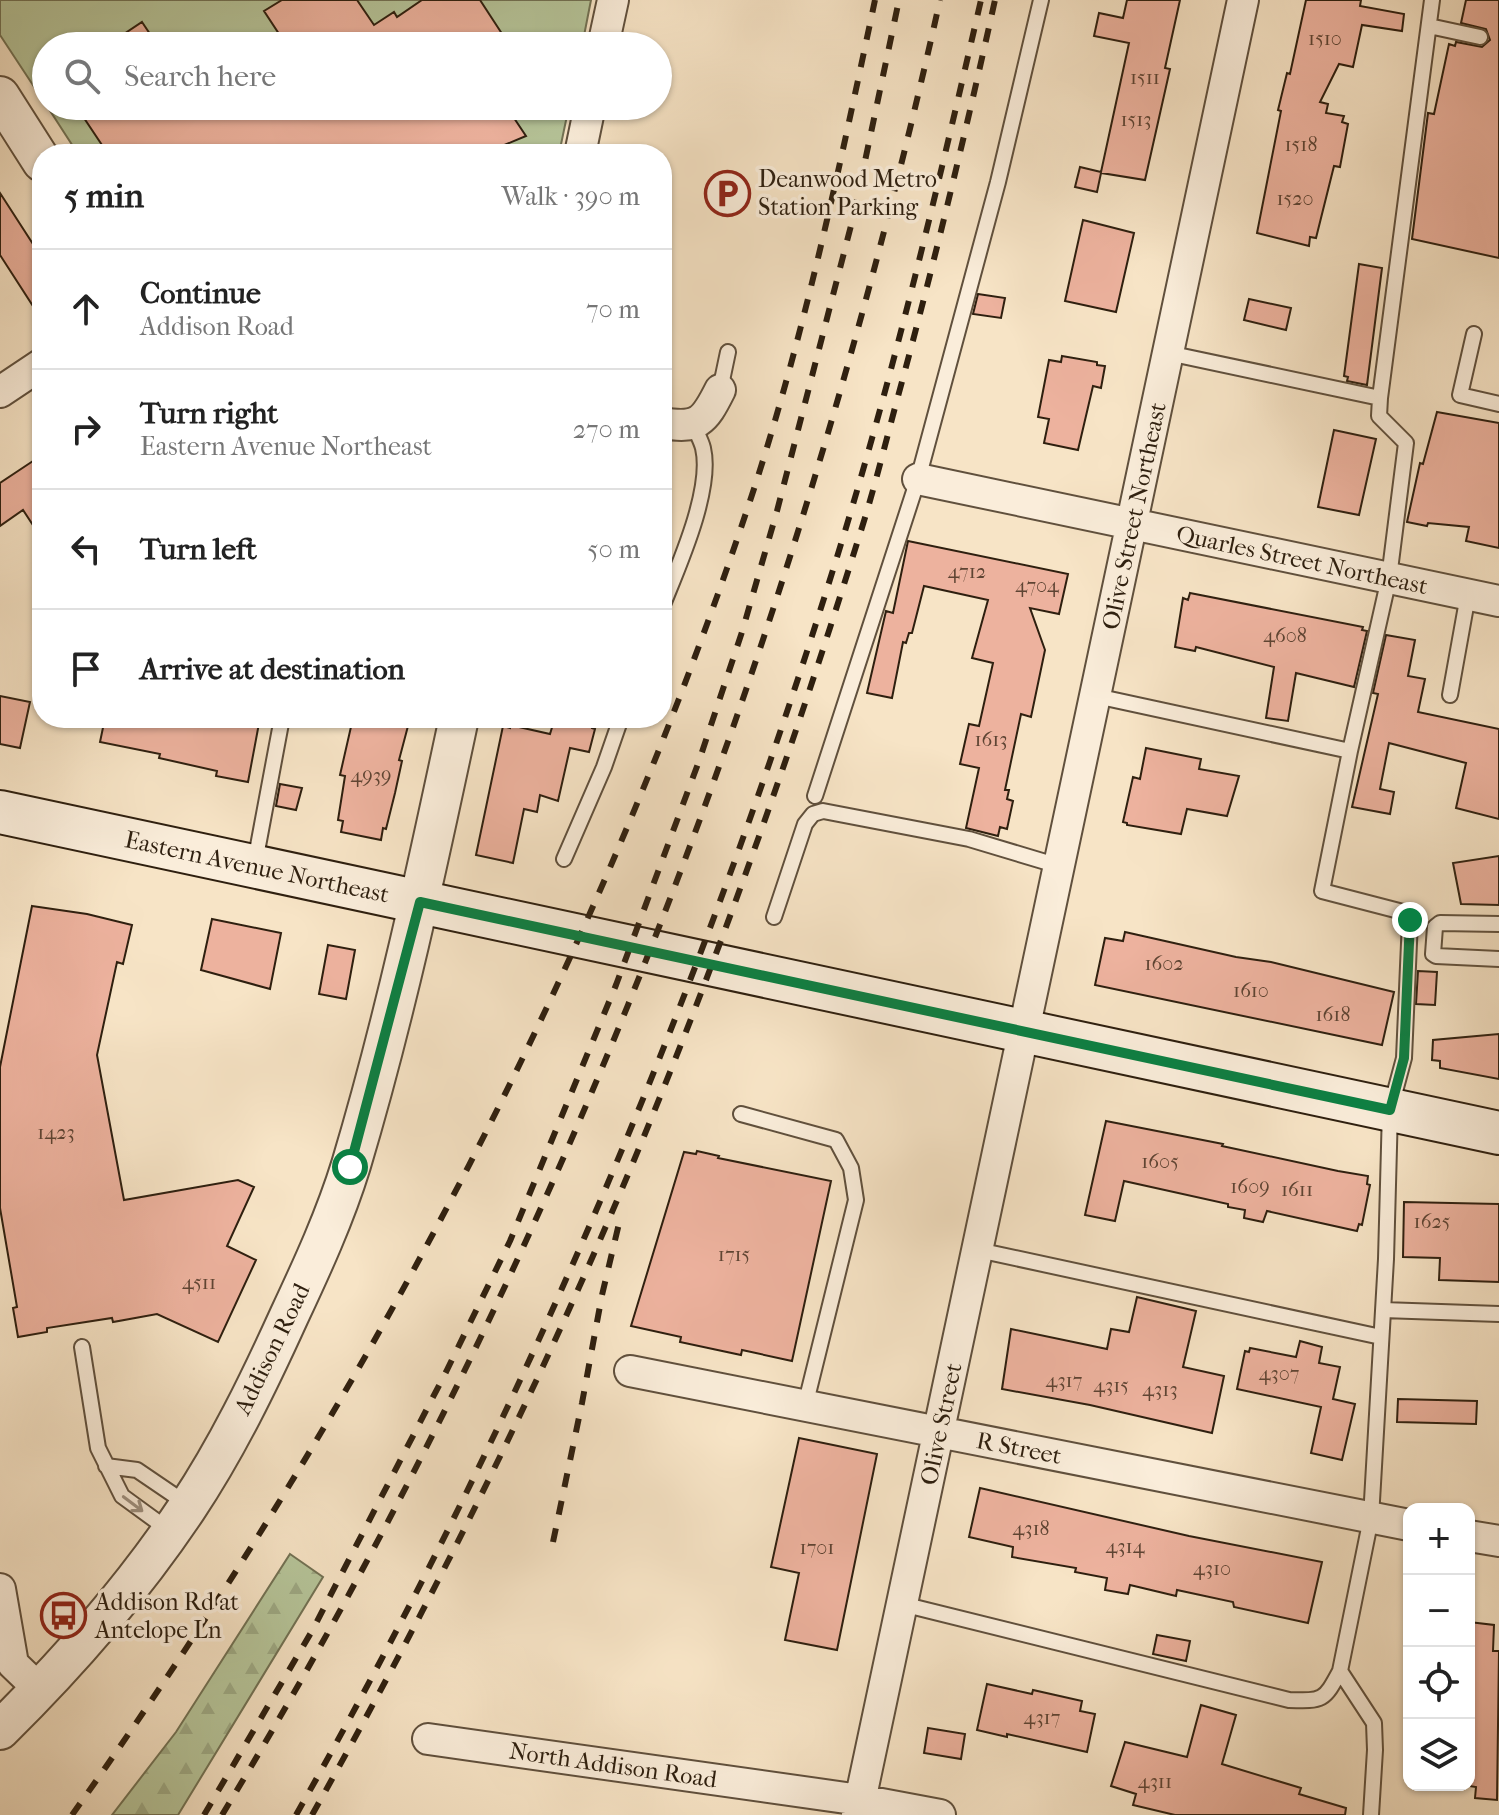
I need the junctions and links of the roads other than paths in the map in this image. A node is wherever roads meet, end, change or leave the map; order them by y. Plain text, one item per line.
1 (613, 0) edge
2 (1041, 0) edge
3 (1243, 0) edge
4 (1432, 0) edge
5 (1429, 26) junction
6 (606, 32) edge
7 (1480, 37) dead end
8 (0, 96) edge
9 (587, 120) edge
10 (582, 144) edge
11 (32, 146) edge
12 (1474, 334) dead end
13 (728, 352) dead end
14 (1168, 353) junction
15 (32, 371) edge
16 (720, 390) joint
17 (0, 392) edge
18 (1380, 398) junction
19 (1499, 404) edge
20 (672, 424) edge
21 (693, 424) junction
22 (918, 479) junction
23 (1132, 524) junction
24 (1389, 578) junction
25 (672, 580) edge
26 (1468, 595) junction
27 (1499, 601) edge
28 (1450, 695) dead end
29 (1096, 696) junction
30 (280, 728) edge
31 (457, 728) edge
32 (618, 728) edge
33 (1350, 751) junction
34 (815, 796) dead end
35 (0, 812) edge
36 (564, 859) dead end
37 (254, 866) junction
38 (1060, 867) junction
39 (420, 902) junction
40 (774, 917) dead end
41 (1499, 924) edge
42 (1499, 959) edge
43 (1025, 1032) junction
44 (1390, 1110) junction
45 (741, 1114) dead end
46 (1499, 1133) edge
47 (978, 1250) junction
48 (1383, 1310) junction
49 (1499, 1314) edge
50 (1381, 1337) junction
51 (82, 1347) dead end
52 (630, 1371) dead end
53 (805, 1406) junction
54 (939, 1432) junction
55 (106, 1466) junction
56 (1371, 1518) junction
57 (180, 1519) junction
58 (1403, 1524) edge
59 (1475, 1537) edge
60 (1499, 1541) edge
61 (0, 1589) edge
62 (902, 1604) junction
63 (1340, 1671) junction
64 (40, 1690) junction
65 (0, 1730) edge
66 (428, 1739) dead end
67 (859, 1807) edge
68 (940, 1815) edge
69 (1371, 1815) edge

1 - 6 street
2 - 22 lane
3 - 14 street, Olive Street Northeast
4 - 5 lane
5 - 7 lane
5 - 18 lane
8 - 11 street
9 - 10 street
12 - 19 lane
13 - 16 lane
14 - 18 lane
14 - 23 street, Olive Street Northeast
15 - 17 street
16 - 21 street
18 - 24 lane
20 - 21 street
21 - 25 lane
22 - 23 street, Quarles Street Northeast
22 - 34 lane
23 - 24 street, Quarles Street Northeast
23 - 29 street, Olive Street Northeast
24 - 26 street, Quarles Street Northeast
24 - 33 lane
26 - 27 street, Quarles Street Northeast
26 - 28 lane
29 - 33 lane
29 - 38 street, Olive Street Northeast
30 - 37 lane
31 - 39 street, Addison Road
32 - 36 lane
33 - 44 lane
35 - 37 main road, Eastern Avenue Northeast
37 - 39 main road, Eastern Avenue Northeast
38 - 40 lane
38 - 43 street, Olive Street Northeast
39 - 43 main road, Eastern Avenue Northeast
39 - 57 street, Addison Road
41 - 42 lane
43 - 44 main road, Eastern Avenue Northeast
43 - 47 street, Olive Street
44 - 46 main road, Eastern Avenue Northeast
44 - 48 lane
45 - 53 lane
47 - 50 lane
47 - 54 street, Olive Street
48 - 49 lane
48 - 50 lane
50 - 56 lane
51 - 55 lane
52 - 53 street, R Street
53 - 54 street, R Street
54 - 56 street, R Street
54 - 62 street, Olive Street
55 -> 57 lane
55 - 57 lane
56 - 58 street, R Street
56 - 63 lane
57 - 64 street, Addison Road
59 - 60 street
61 - 64 street
62 - 63 lane
62 - 67 street, Olive Street
63 - 69 lane
64 - 65 street, Addison Road
66 - 67 street, North Addison Road
67 - 68 street, North Addison Road

